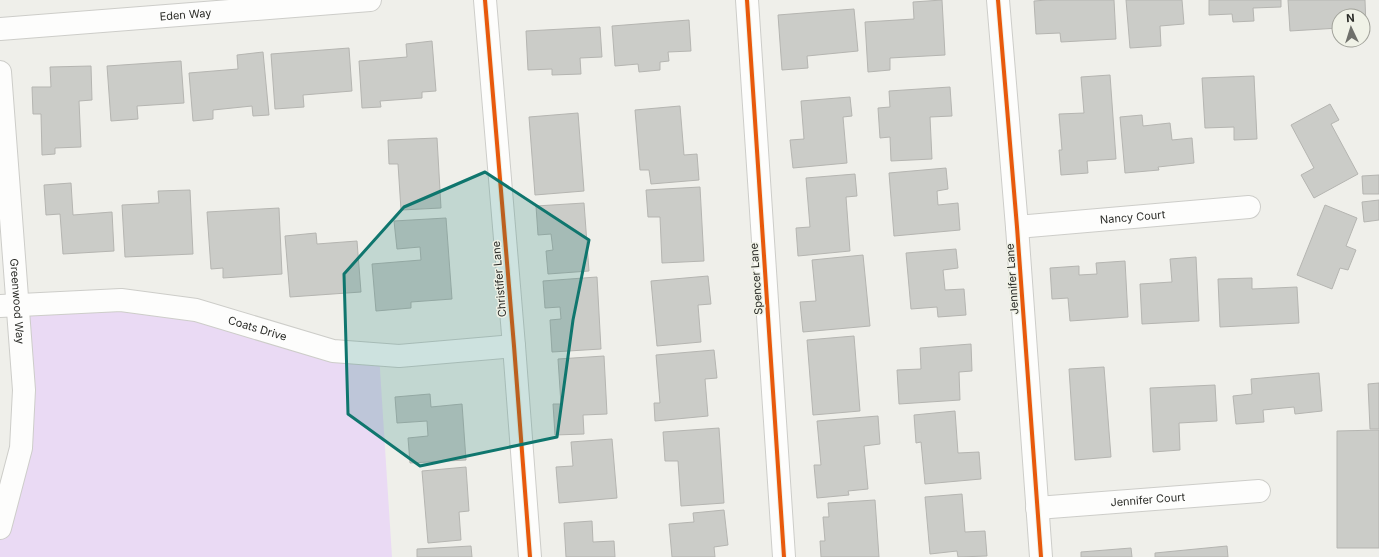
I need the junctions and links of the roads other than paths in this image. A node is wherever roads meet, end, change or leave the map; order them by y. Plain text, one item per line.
1 (370, 0) edge
2 (485, 0) edge
3 (747, 0) edge
4 (998, 0) edge
5 (0, 29) edge
6 (0, 72) edge
7 (1249, 207) dead end
8 (1017, 227) junction
9 (9, 305) edge
10 (514, 346) junction
11 (1259, 490) dead end
12 (1037, 508) junction
13 (0, 528) edge
14 (530, 557) edge
15 (784, 557) edge
16 (1041, 557) edge

1 - 5 street, Eden Way
2 - 10 street, Christifer Lane
3 - 15 street, Spencer Lane
4 - 8 street, Jennifer Lane
6 - 9 street, Greenwood Way
7 - 8 street, Nancy Court
8 - 12 street, Jennifer Lane
9 - 10 street, Coats Drive
9 - 13 street, Greenwood Way
10 - 14 street, Christifer Lane
11 - 12 street, Jennifer Court
12 - 16 street, Jennifer Lane

